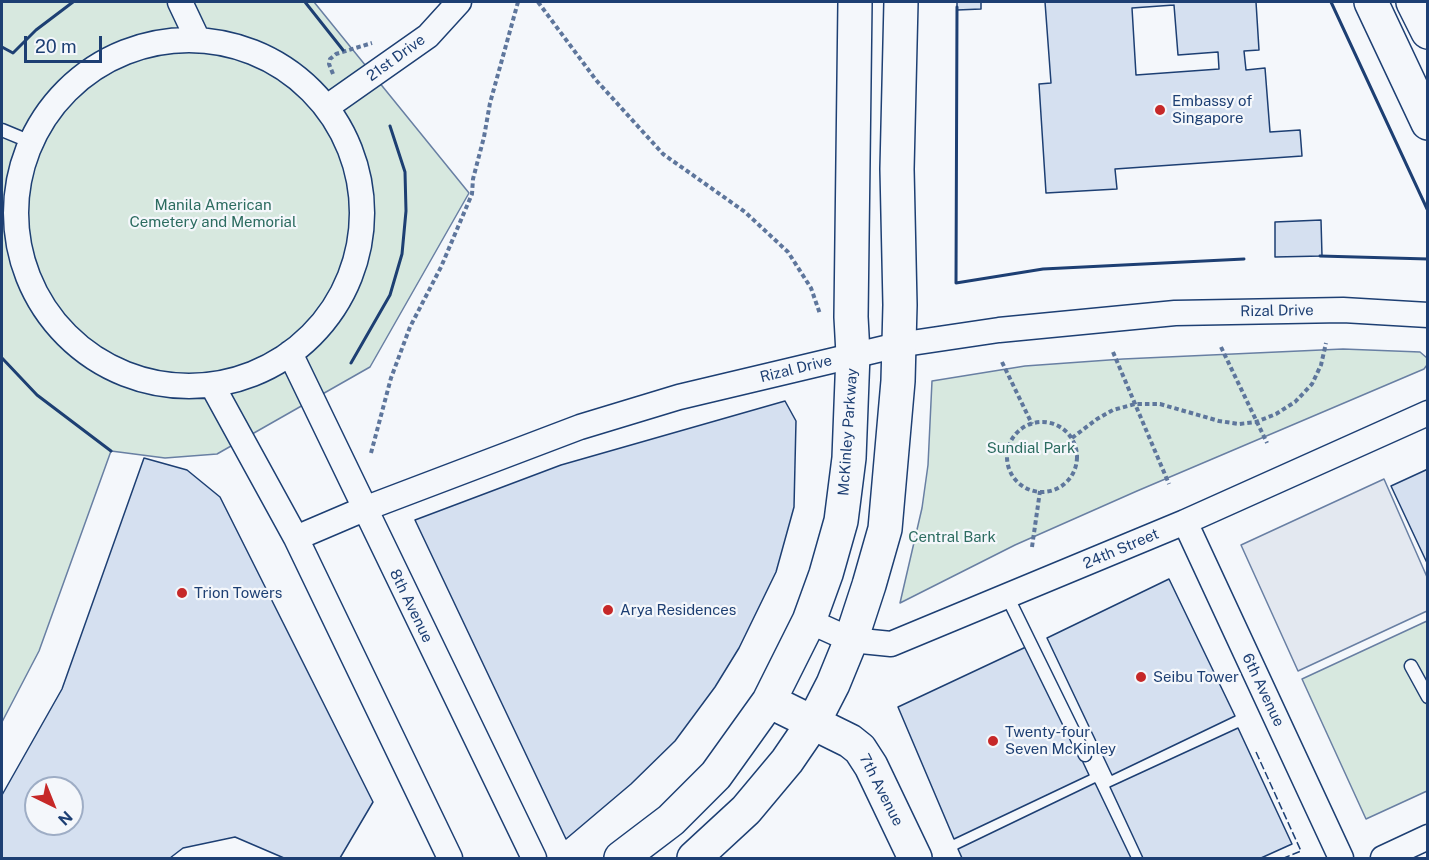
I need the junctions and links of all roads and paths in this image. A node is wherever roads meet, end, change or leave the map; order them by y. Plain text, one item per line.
1 (180, 2) edge
2 (459, 2) edge
3 (518, 2) edge
4 (538, 2) edge
5 (855, 2) edge
6 (901, 2) edge
7 (1371, 2) edge
8 (198, 40) junction
9 (327, 107) junction
10 (1428, 123) edge
11 (2, 130) edge
12 (31, 142) junction
13 (1428, 315) edge
14 (823, 323) dead end
15 (1326, 343) dead end
16 (898, 345) junction
17 (1221, 347) dead end
18 (1113, 352) dead end
19 (290, 353) junction
20 (853, 354) junction
21 (1002, 362) dead end
22 (212, 385) junction
23 (1135, 404) junction
24 (1428, 413) edge
25 (1257, 422) junction
26 (1032, 424) junction
27 (1072, 438) junction
28 (1266, 443) dead end
29 (371, 453) dead end
30 (1169, 484) dead end
31 (1040, 491) junction
32 (364, 509) junction
33 (1185, 522) junction
34 (296, 538) junction
35 (1032, 547) dead end
36 (1007, 596) junction
37 (809, 621) junction
38 (851, 640) junction
39 (1412, 666) dead end
40 (1428, 697) edge
41 (769, 701) junction
42 (813, 723) junction
43 (1085, 755) dead end
44 (1428, 837) edge
45 (450, 858) edge
46 (534, 858) edge
47 (621, 858) edge
48 (694, 858) edge
49 (915, 858) edge
50 (1341, 858) edge
51 (1383, 858) edge

1 - 8 street
2 - 9 street, 21st Drive
3 - 29 path
4 - 14 path
5 - 20 main road, McKinley Parkway
6 - 16 main road
7 - 10 main road
8 - 9 street
8 - 12 street
9 - 19 street
11 - 12 lane
12 - 22 street
13 - 16 street, Rizal Drive
15 - 25 path
16 - 20 street, Rizal Drive
16 - 38 main road
17 - 25 path
18 - 23 path
19 - 22 street
19 - 32 street, 8th Avenue
20 - 32 street, Rizal Drive
20 - 37 main road, McKinley Parkway
21 - 26 path
22 - 34 street
23 - 25 path
23 - 27 path
23 - 30 path
24 - 33 street, 24th Street
25 - 28 path
26 - 27 path
26 - 31 path
27 - 31 path
31 - 35 path
32 - 34 street, Rizal Drive
32 - 46 street, 8th Avenue
33 - 36 street, 24th Street
33 - 50 street, 6th Avenue
34 - 45 street
36 - 38 street, 24th Street
36 - 43 lane
37 - 38 street, 24th Street
37 - 41 main road, McKinley Parkway
38 - 42 main road
39 - 40 lane
41 - 42 main road, 7th Avenue
41 - 47 main road, McKinley Parkway
42 - 48 main road
42 - 49 main road, 7th Avenue
44 - 51 street

